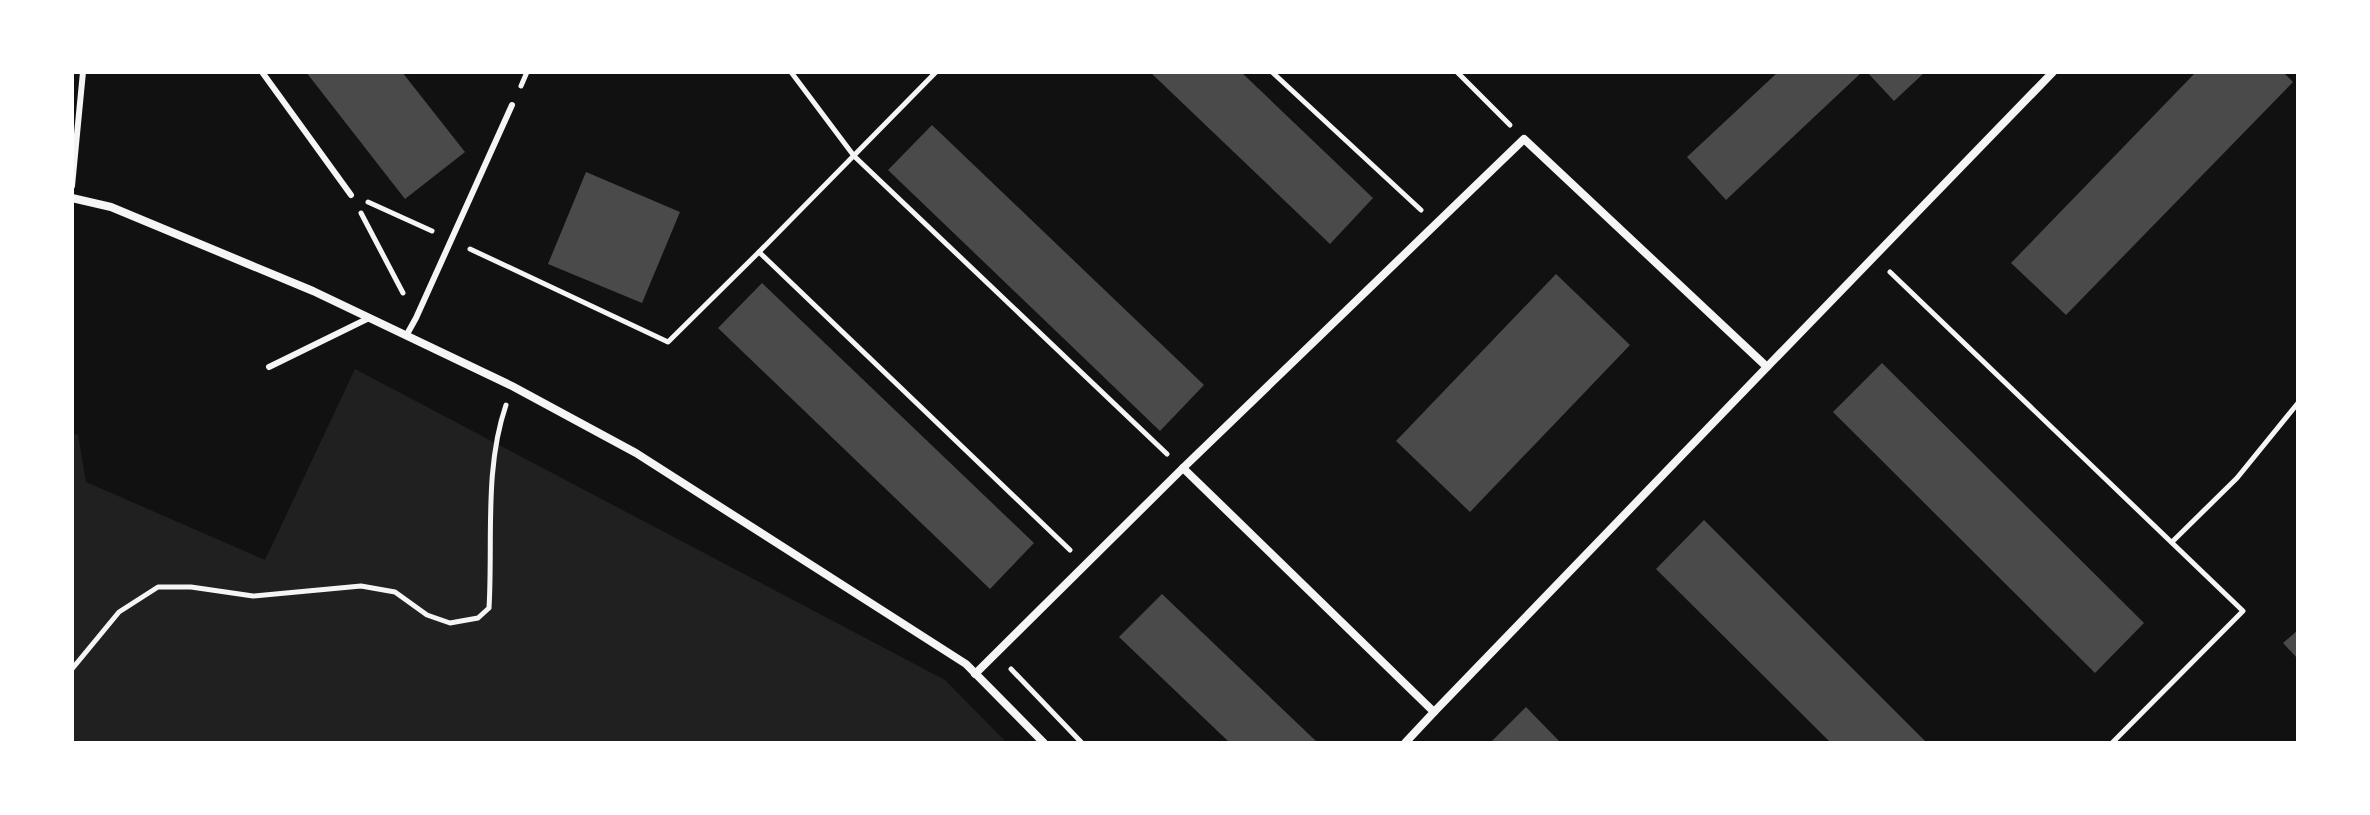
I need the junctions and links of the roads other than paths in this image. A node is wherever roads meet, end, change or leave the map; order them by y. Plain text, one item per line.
1 (83, 72) edge
2 (262, 72) edge
3 (2053, 72) edge
4 (512, 105) dead end
5 (72, 186) edge
6 (351, 195) road end
7 (72, 198) edge
8 (369, 318) junction
9 (406, 336) junction
10 (269, 367) dead end
11 (1767, 367) junction
12 (1183, 468) junction
13 (975, 674) junction
14 (1434, 712) junction
15 (1044, 743) edge
16 (1405, 743) edge

1 - 5 lane
2 - 6 lane
3 - 11 street
4 - 9 lane
7 - 8 street
8 - 9 street
8 - 10 lane
9 - 13 street
11 - 12 street
11 - 14 street
12 - 13 street
12 - 14 street
13 - 15 street
14 - 16 street

